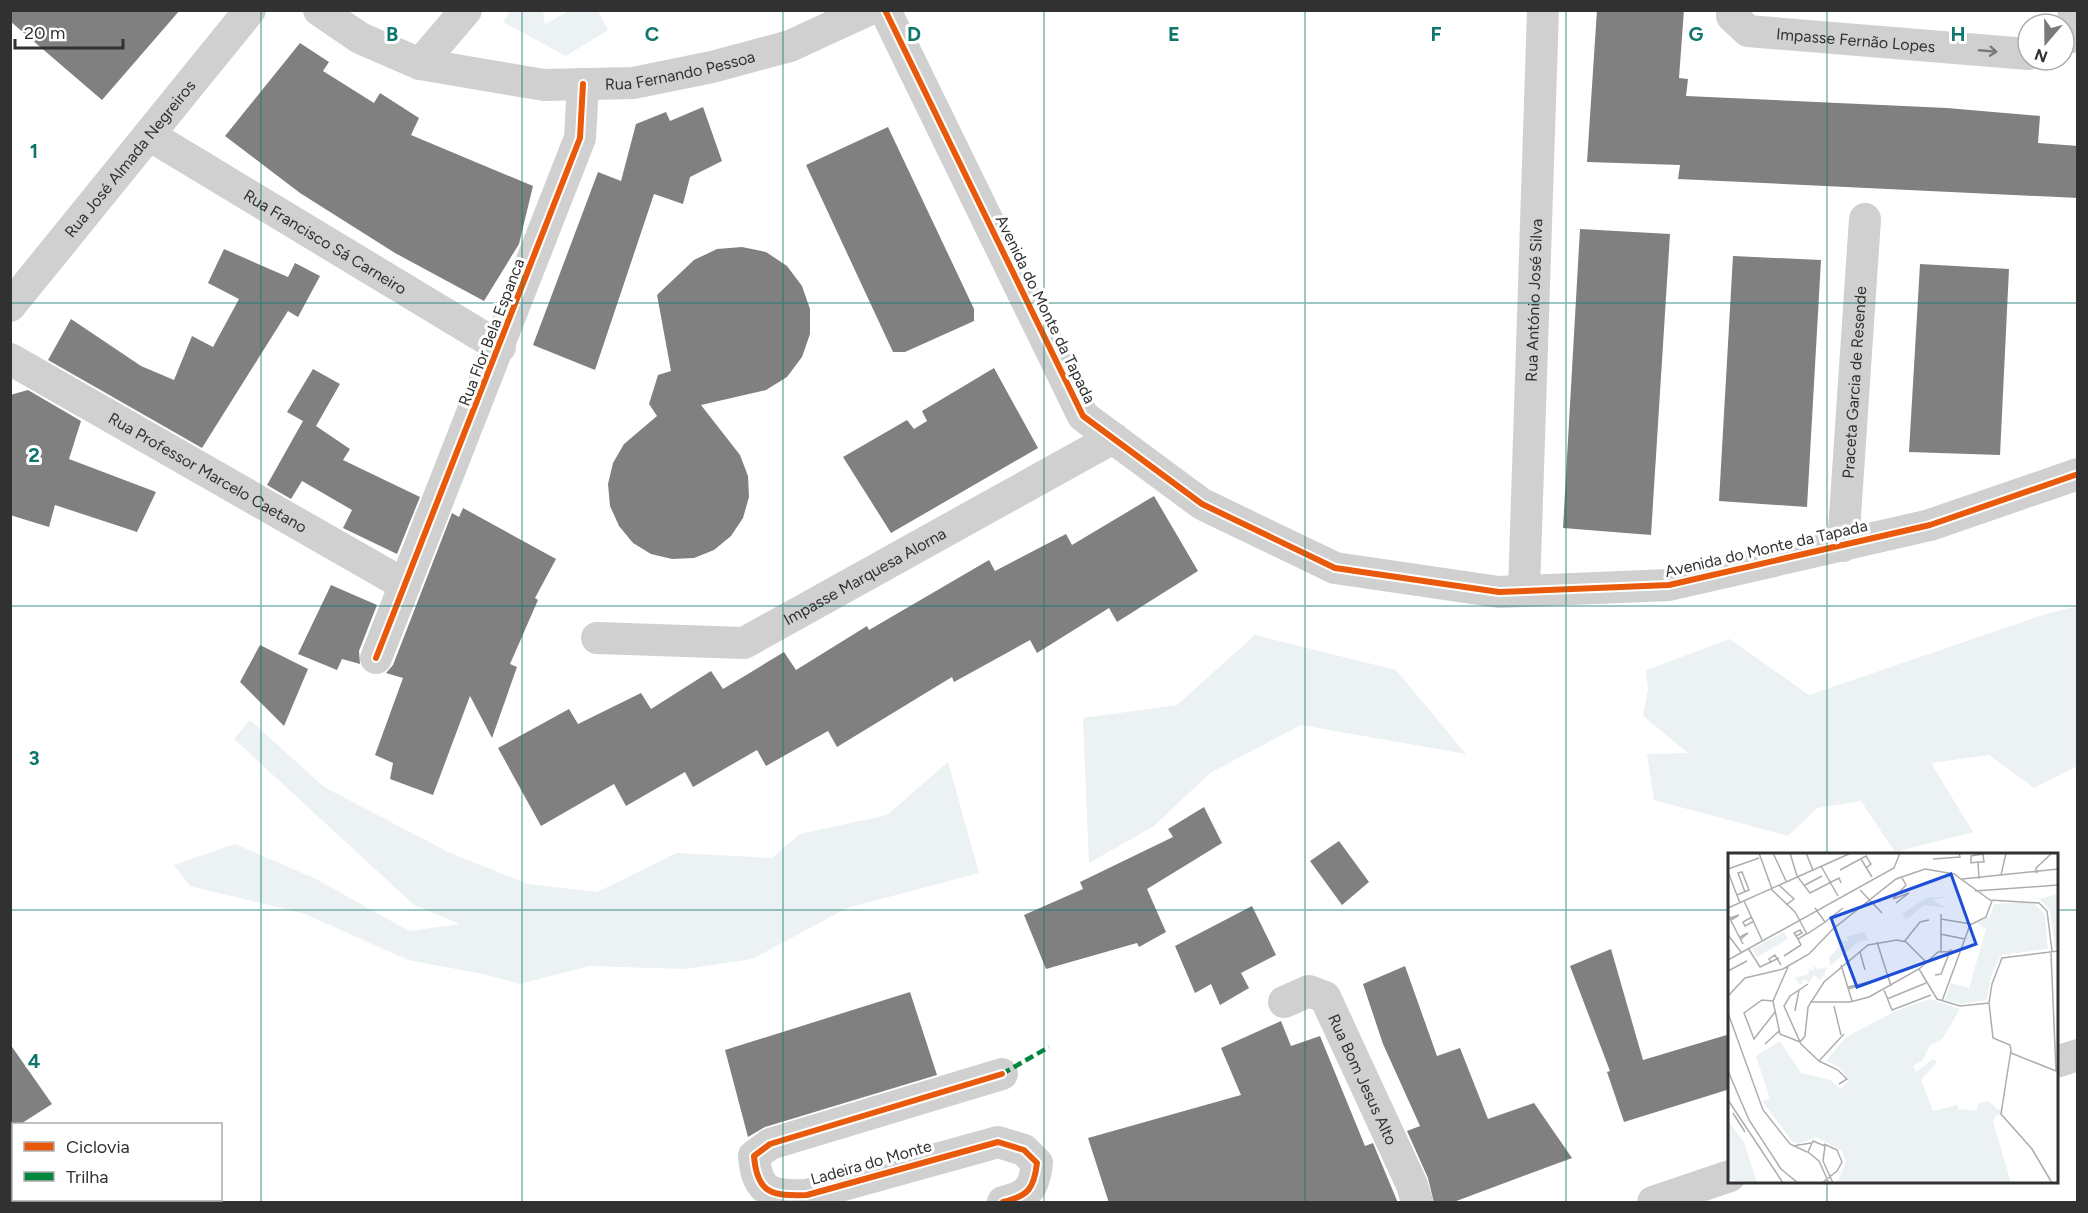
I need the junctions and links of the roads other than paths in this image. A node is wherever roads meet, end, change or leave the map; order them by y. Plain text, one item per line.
1 (250, 10) edge
2 (319, 10) edge
3 (466, 10) edge
4 (868, 10) edge
5 (885, 10) edge
6 (1543, 10) edge
7 (1732, 10) edge
8 (2016, 53) edge
9 (420, 64) junction
10 (583, 84) junction
11 (149, 135) junction
12 (1865, 219) dead end
13 (10, 306) edge
14 (500, 347) junction
15 (10, 359) edge
16 (1113, 438) junction
17 (2078, 474) edge
18 (1843, 546) junction
19 (405, 585) junction
20 (1524, 591) junction
21 (597, 638) dead end
22 (376, 658) dead end
23 (1284, 1002) dead end
24 (2078, 1055) edge
25 (2058, 1061) edge
26 (1002, 1074) dead end
27 (1728, 1177) edge
28 (1660, 1201) edge
29 (1003, 1203) edge
30 (1417, 1203) edge

1 - 11 street, Rua José Almada Negreiros
2 - 9 street, Rua Fernando Pessoa
3 - 9 street
4 - 10 street, Rua Fernando Pessoa
5 - 16 street, Avenida do Monte da Tapada
6 - 20 street, Rua António José Silva
7 -> 8 street, Impasse Fernão Lopes
9 - 10 street, Rua Fernando Pessoa
10 - 14 street, Rua Flor Bela Espanca
11 - 13 street, Rua José Almada Negreiros
11 - 14 street, Rua Francisco Sá Carneiro
12 - 18 street, Praceta Garcia de Resende
14 - 19 street, Rua Flor Bela Espanca
15 - 19 street, Rua Professor Marcelo Caetano
16 - 20 street, Avenida do Monte da Tapada
16 - 21 street, Impasse Marquesa Alorna
17 - 18 street, Avenida do Monte da Tapada
18 - 20 street, Avenida do Monte da Tapada
19 - 22 street, Rua Flor Bela Espanca
23 - 30 street, Rua Bom Jesus Alto
24 - 25 street
26 - 29 street, Ladeira do Monte
27 - 28 street

